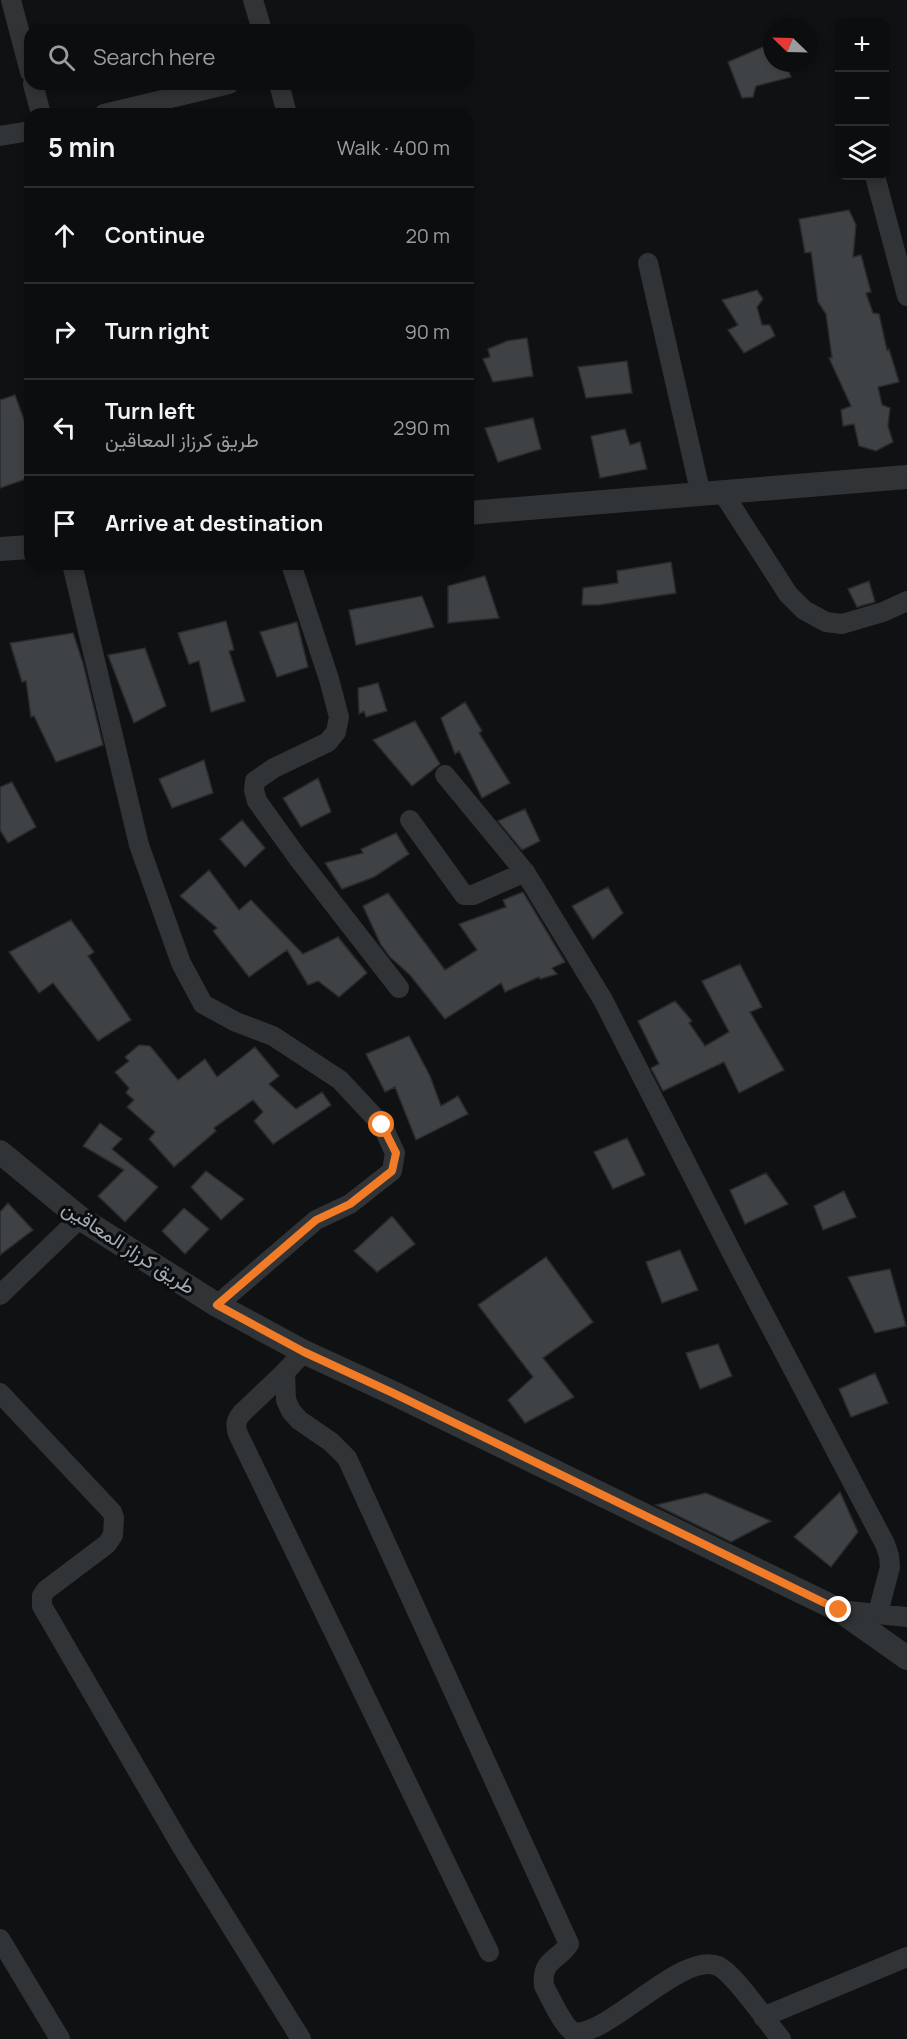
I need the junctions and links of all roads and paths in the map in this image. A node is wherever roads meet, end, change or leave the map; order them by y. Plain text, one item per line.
1 (11, 0) edge
2 (253, 0) edge
3 (260, 24) edge
4 (24, 49) edge
5 (35, 90) edge
6 (204, 90) edge
7 (281, 90) edge
8 (39, 108) edge
9 (129, 108) edge
10 (285, 108) edge
11 (24, 132) edge
12 (0, 136) edge
13 (876, 180) edge
14 (648, 263) dead end
15 (907, 296) edge
16 (907, 477) edge
17 (712, 494) junction
18 (474, 513) edge
19 (24, 547) edge
20 (0, 549) edge
21 (73, 570) edge
22 (293, 570) edge
23 (907, 601) edge
24 (445, 775) dead end
25 (410, 820) dead end
26 (525, 872) junction
27 (399, 988) dead end
28 (0, 1152) edge
29 (80, 1218) junction
30 (0, 1294) edge
31 (217, 1305) junction
32 (304, 1352) junction
33 (285, 1372) junction
34 (0, 1393) edge
35 (839, 1610) junction
36 (878, 1613) junction
37 (907, 1617) edge
38 (907, 1658) edge
39 (0, 1939) edge
40 (489, 1952) dead end
41 (907, 1957) edge
42 (763, 2017) junction
43 (60, 2039) edge
44 (301, 2039) edge
45 (781, 2039) edge

1 - 4 street
2 - 3 street
5 - 8 street
6 - 9 street
7 - 10 street
11 - 12 street
13 - 15 street
14 - 17 street
16 - 17 street
17 - 18 street
17 - 23 street
19 - 20 street
21 - 31 street
22 - 27 street
24 - 26 street
25 - 26 street
26 - 36 street
28 - 29 street, طريق كرزاز المعاقين
29 - 30 street
29 - 31 street, طريق كرزاز المعاقين
31 - 32 street, طريق كرزاز المعاقين
32 - 33 street
32 - 35 street, طريق كرزاز المعاقين
33 - 40 street
33 - 42 street
34 - 44 street
35 - 36 street
35 - 38 street, طريق كرزاز المعاقين
36 - 37 street
39 - 43 street
41 - 42 street
42 - 45 street

